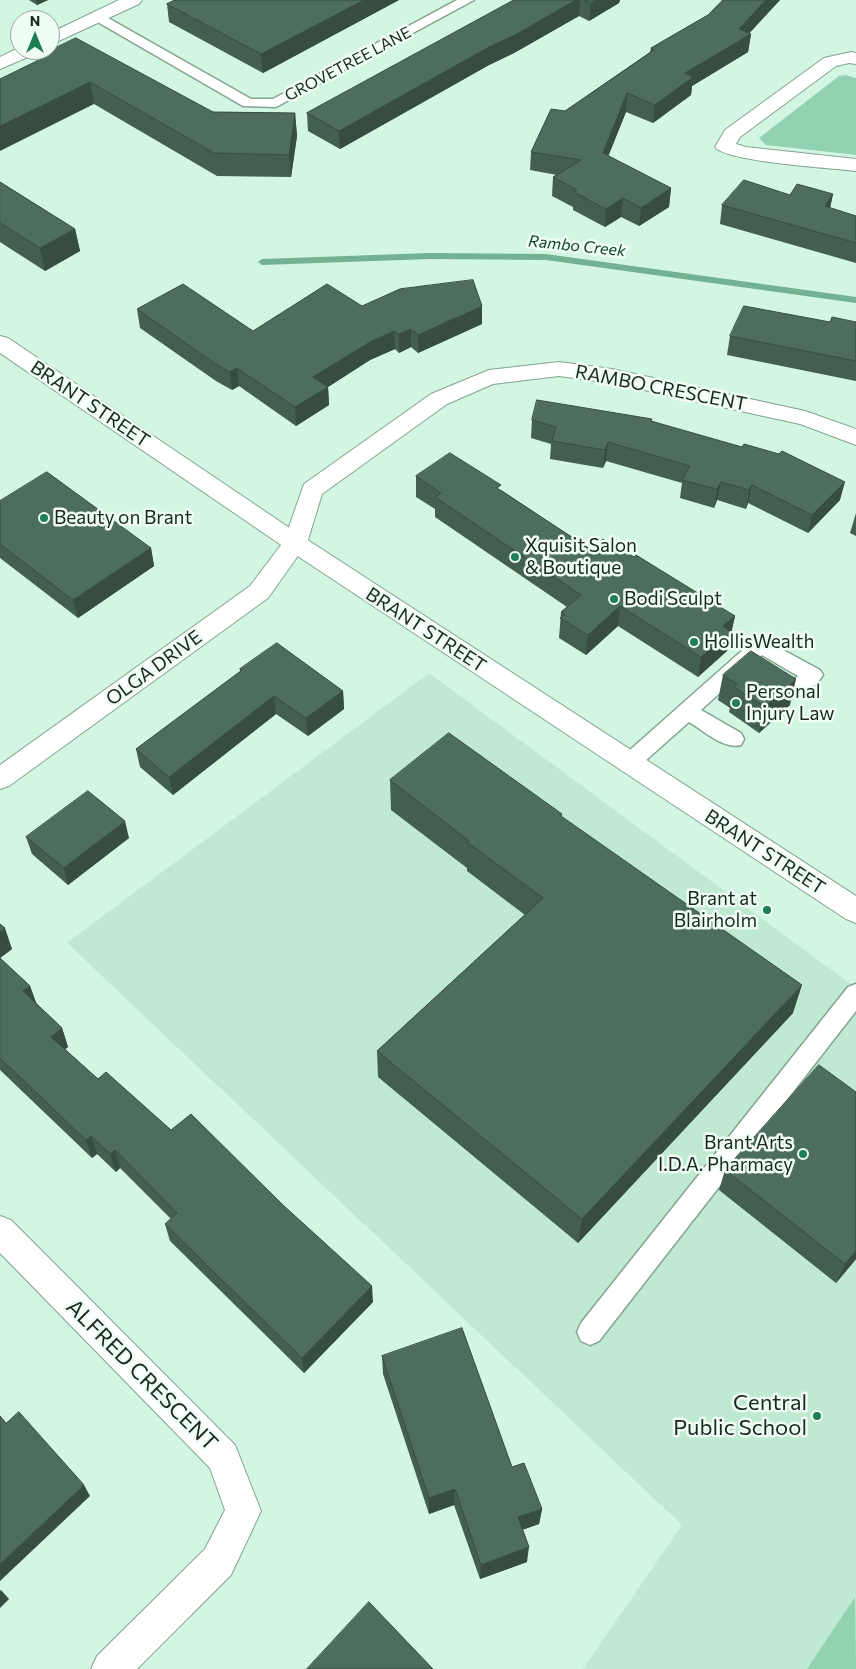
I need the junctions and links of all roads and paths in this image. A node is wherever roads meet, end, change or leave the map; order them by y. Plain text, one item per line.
1 (133, 0) edge
2 (467, 0) edge
3 (96, 17) junction
4 (60, 35) edge
5 (856, 59) edge
6 (856, 166) edge
7 (0, 343) edge
8 (856, 437) edge
9 (295, 543) junction
10 (741, 663) edge
11 (687, 711) junction
12 (734, 739) dead end
13 (629, 763) junction
14 (0, 779) edge
15 (856, 911) edge
16 (856, 994) edge
17 (0, 1231) edge
18 (590, 1332) dead end
19 (110, 1669) edge

1 - 3 street
2 - 3 lane, GROVETREE LANE
3 - 4 street
5 - 6 street
7 - 9 street, BRANT STREET
8 - 9 street, RAMBO CRESCENT
9 - 13 street, BRANT STREET
9 - 14 street, OLGA DRIVE
10 - 11 lane
11 - 12 lane
11 - 13 lane
13 - 15 street, BRANT STREET
16 - 18 lane
17 - 19 street, ALFRED CRESCENT

